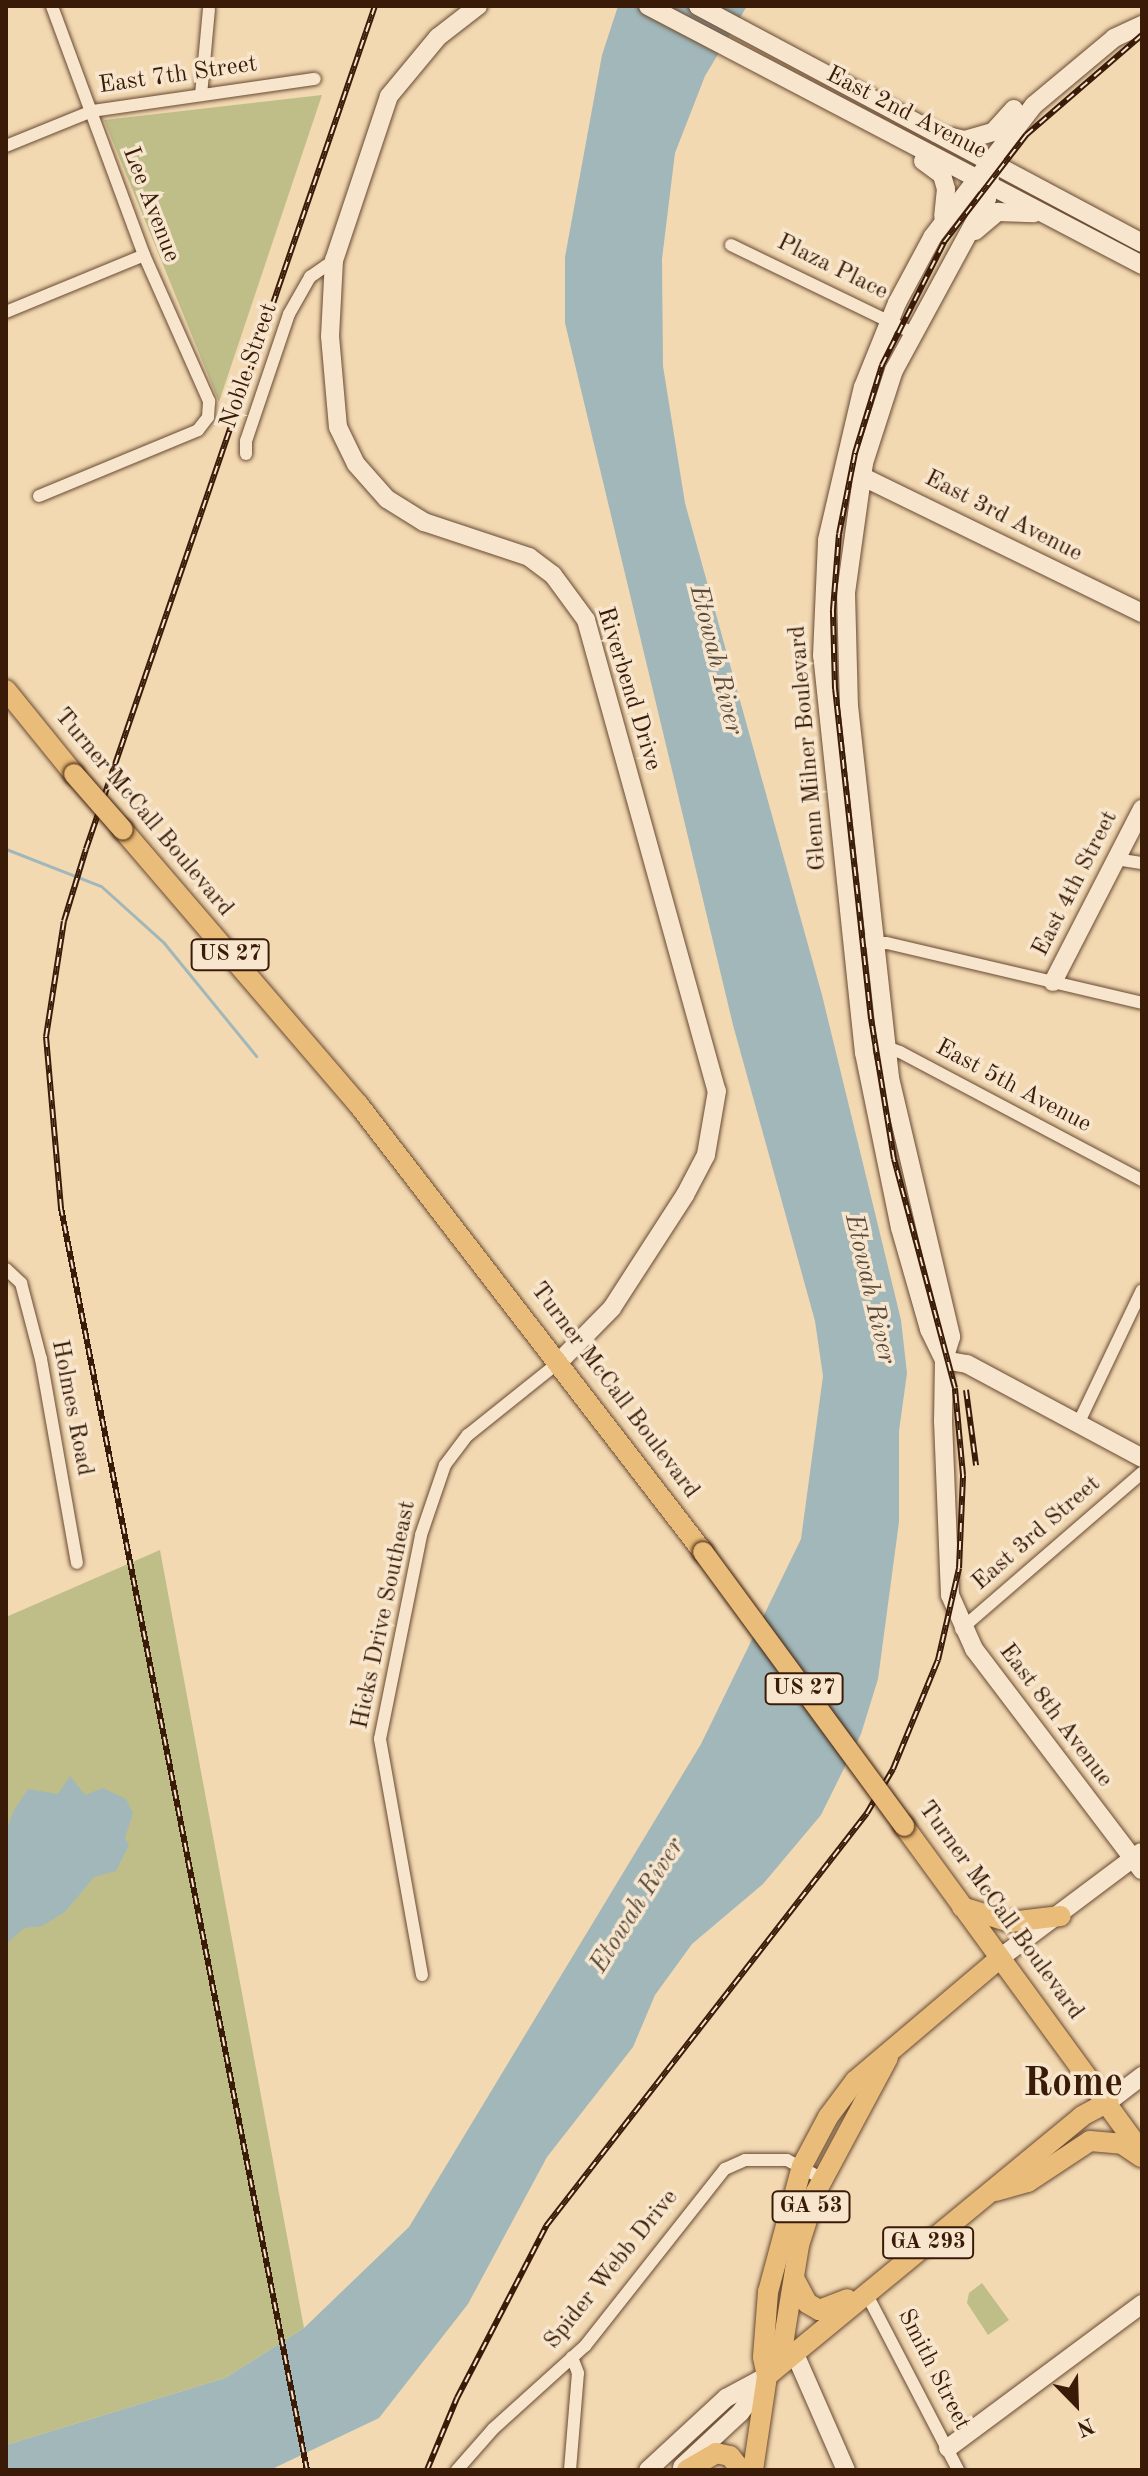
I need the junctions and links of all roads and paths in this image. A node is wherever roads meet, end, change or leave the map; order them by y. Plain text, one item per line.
1 (52, 6) edge
2 (478, 6) edge
3 (648, 6) edge
4 (698, 6) edge
5 (209, 9) dead end
6 (1142, 25) edge
7 (1088, 59) junction
8 (315, 79) dead end
9 (201, 95) junction
10 (92, 111) junction
11 (887, 132) junction
12 (941, 134) junction
13 (6, 146) edge
14 (992, 162) junction
15 (983, 181) junction
16 (1048, 216) junction
17 (942, 223) junction
18 (1142, 243) edge
19 (731, 245) dead end
20 (144, 255) junction
21 (334, 260) junction
22 (951, 261) junction
23 (1142, 265) edge
24 (6, 312) edge
25 (889, 320) junction
26 (913, 333) junction
27 (208, 417) joint
28 (246, 454) dead end
29 (840, 468) junction
30 (862, 475) junction
31 (39, 496) dead end
32 (1142, 613) edge
33 (6, 690) edge
34 (1142, 809) edge
35 (1116, 859) junction
36 (1142, 863) edge
37 (850, 940) junction
38 (874, 942) junction
39 (1053, 982) junction
40 (1142, 1003) edge
41 (862, 1038) junction
42 (886, 1046) junction
43 (1142, 1180) edge
44 (6, 1269) edge
45 (1142, 1290) edge
46 (944, 1360) junction
47 (559, 1362) junction
48 (1078, 1424) junction
49 (1142, 1458) edge
50 (1142, 1473) edge
51 (77, 1563) dead end
52 (961, 1629) junction
53 (1139, 1860) edge
54 (962, 1907) junction
55 (1061, 1916) junction
56 (1000, 1958) junction
57 (422, 1975) dead end
58 (891, 2052) junction
59 (1142, 2076) edge
60 (1108, 2102) junction
61 (1142, 2155) edge
62 (802, 2166) junction
63 (822, 2179) junction
64 (989, 2193) junction
65 (795, 2280) junction
66 (865, 2291) junction
67 (1142, 2304) edge
68 (795, 2354) junction
69 (572, 2357) junction
70 (767, 2376) junction
71 (948, 2448) junction
72 (457, 2470) edge
73 (570, 2470) edge
74 (648, 2470) edge
75 (678, 2470) edge
76 (687, 2470) edge
77 (741, 2470) edge
78 (753, 2470) edge
79 (846, 2470) edge
80 (958, 2470) edge

1 - 10 street, Lee Avenue
2 - 21 street, Riverbend Drive
3 - 11 street, East 2nd Avenue
4 - 12 street, East 2nd Avenue
5 - 9 street
6 - 7 street
7 - 12 street
7 - 14 street
8 - 9 street, East 7th Street
9 - 10 street, East 7th Street
10 - 13 street, East 7th Street
10 - 20 street, Lee Avenue
11 - 15 street, East 2nd Avenue
11 - 17 street
12 - 14 street, East 2nd Avenue
14 - 15 street, Glenn Milner Boulevard
14 - 18 street, East 2nd Avenue
15 - 16 street, East 2nd Avenue
15 - 17 street, Glenn Milner Boulevard
15 - 22 street, Glenn Milner Boulevard
16 - 22 street
16 - 23 street, East 2nd Avenue
17 - 25 street, Glenn Milner Boulevard
19 - 25 street, Plaza Place
20 - 24 street
20 - 27 street, Lee Avenue
21 - 28 street, Noble Street
21 - 47 street, Riverbend Drive
22 - 26 street, Glenn Milner Boulevard
25 - 26 street, Plaza Place
25 - 29 street, Glenn Milner Boulevard
26 - 30 street, Glenn Milner Boulevard
27 - 31 street, Noble Street
29 - 30 street, East 3rd Avenue
29 - 37 street, Glenn Milner Boulevard
30 - 32 street, East 3rd Avenue
30 - 38 street, Glenn Milner Boulevard
33 - 47 main road, Turner McCall Boulevard / US 27, bridge
34 - 35 street, East 4th Street
35 - 36 street
35 - 39 street, East 4th Street
37 - 38 street
37 - 41 street, Glenn Milner Boulevard
38 - 39 street
38 - 42 street, Glenn Milner Boulevard
39 - 40 street
41 - 42 street, East 5th Avenue
41 - 46 street, Glenn Milner Boulevard
42 - 43 street, East 5th Avenue
42 - 46 street, Glenn Milner Boulevard
44 - 51 street, Holmes Road
45 - 48 street
46 - 48 street
46 - 52 street, Glenn Milner Boulevard
47 - 54 main road, Turner McCall Boulevard / US 27, bridge
47 - 57 street, Hicks Drive Southeast
48 - 49 street
50 - 52 street, East 3rd Street
52 - 53 street, East 8th Avenue
53 - 55 street
54 - 55 main road
54 - 56 main road, Turner McCall Boulevard / US 27
55 - 56 street
56 - 58 main road, GA 53
56 - 60 main road, Turner McCall Boulevard / US 27
58 - 62 main road, GA 53
58 - 63 main road, GA 53
59 - 60 street
60 - 61 main road, Turner McCall Boulevard / US 27
60 - 64 main road, GA 293
61 - 64 main road
62 - 63 street, Spider Webb Drive
62 - 69 street, Spider Webb Drive
62 - 70 main road, GA 53
63 - 65 main road, GA 53
64 - 66 main road, GA 293
65 - 66 main road
65 - 70 main road, GA 53
66 - 68 main road, GA 293
66 - 71 street, Smith Street
67 - 71 street
68 - 70 main road, GA 293
68 - 79 street
69 - 72 street, Spider Webb Drive
69 - 73 street
70 - 74 street, GA 293
70 - 75 street, GA 293
70 - 78 main road, GA 53
71 - 80 street, Smith Street
76 - 77 main road

